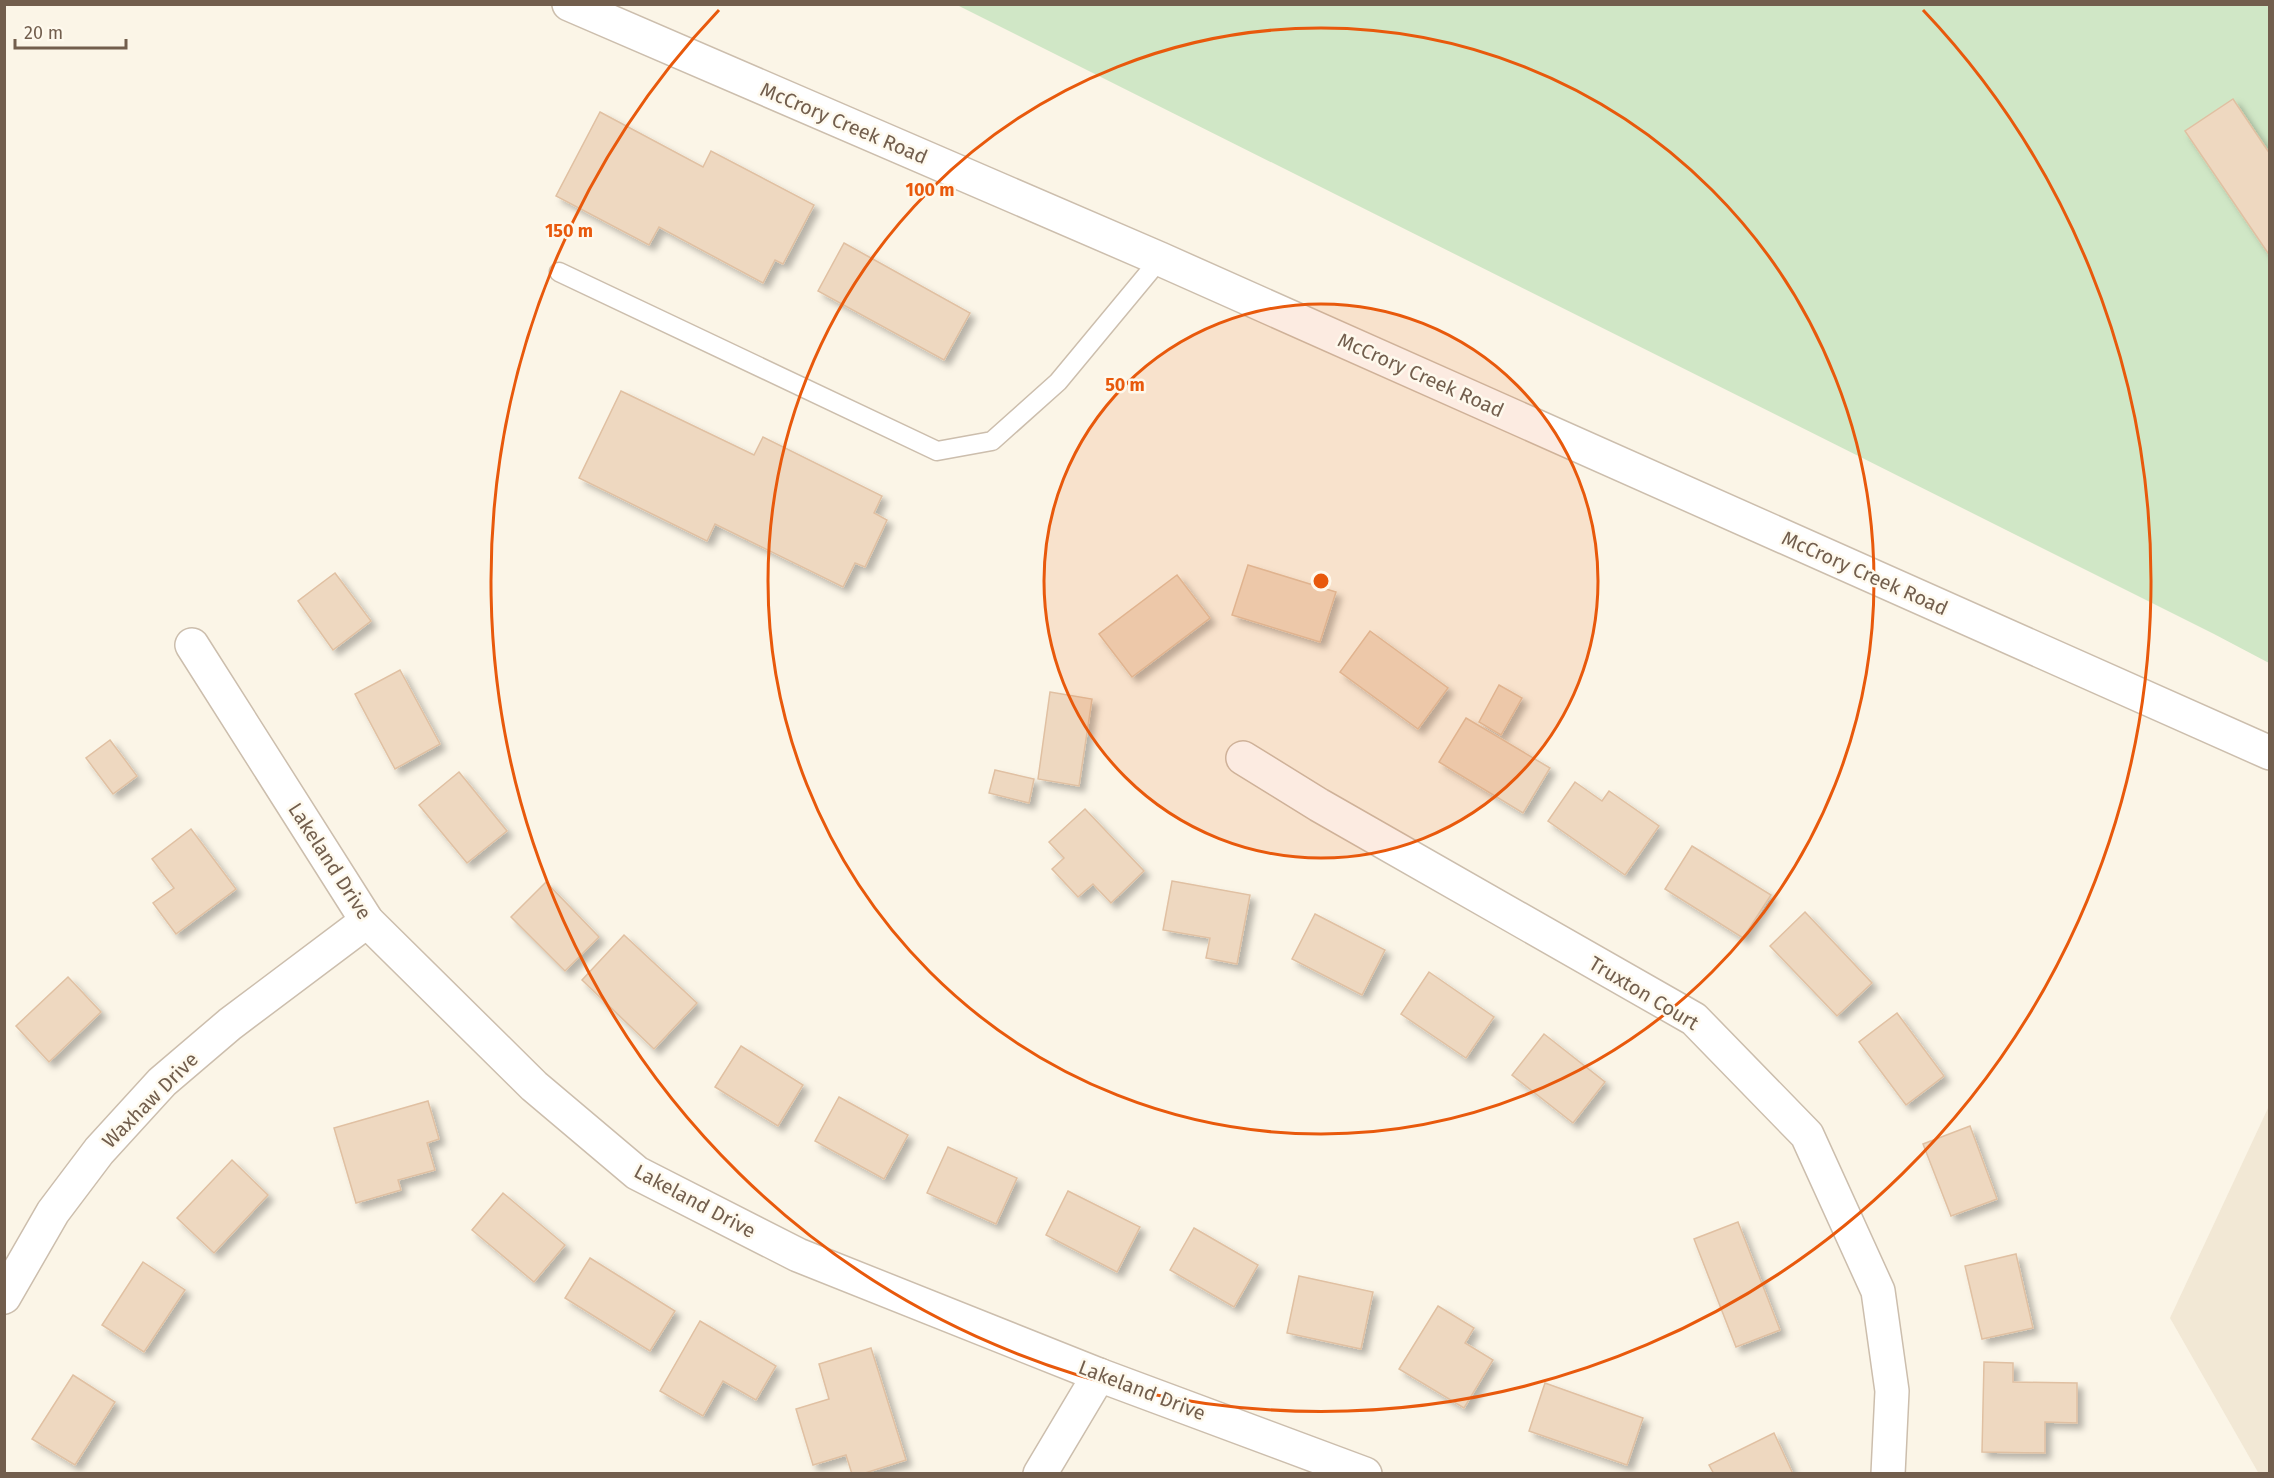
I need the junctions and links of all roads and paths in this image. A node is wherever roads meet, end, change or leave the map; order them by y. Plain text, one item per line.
1 (569, 4) edge
2 (1160, 259) junction
3 (559, 272) dead end
4 (192, 645) dead end
5 (2270, 753) edge
6 (1243, 758) dead end
7 (367, 921) junction
8 (4, 1297) edge
9 (1100, 1375) junction
10 (1040, 1473) edge
11 (1365, 1473) edge
12 (1888, 1473) edge

1 - 2 street, McCrory Creek Road
2 - 3 lane
2 - 5 street, McCrory Creek Road
4 - 7 street, Lakeland Drive
6 - 12 street, Truxton Court
7 - 8 street, Waxhaw Drive
7 - 9 street, Lakeland Drive
9 - 10 street
9 - 11 street, Lakeland Drive

